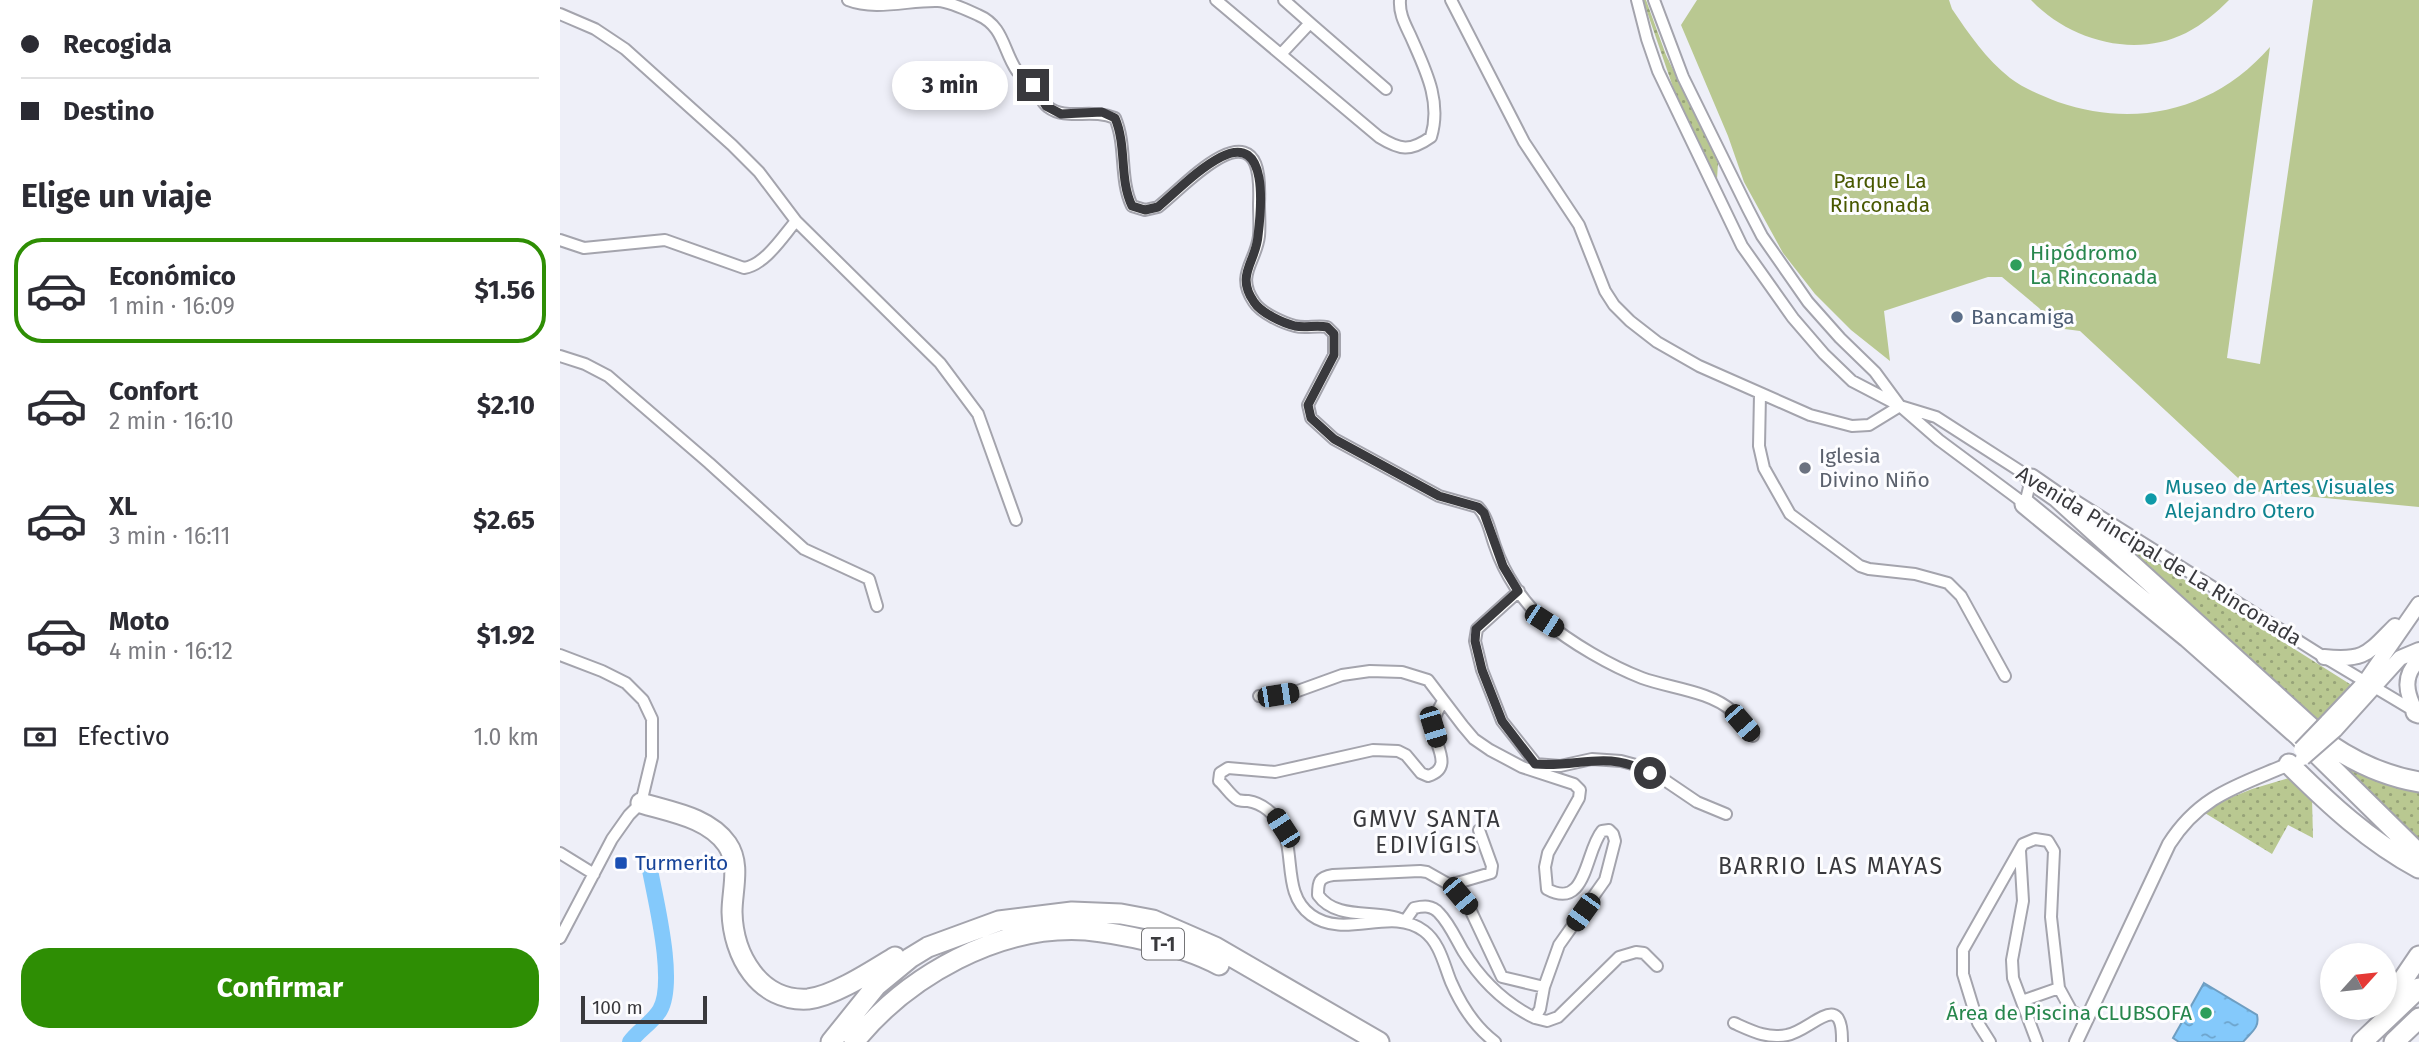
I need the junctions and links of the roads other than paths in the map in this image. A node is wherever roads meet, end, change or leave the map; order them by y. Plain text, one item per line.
1 (848, 0) edge
2 (1216, 0) edge
3 (1284, 0) edge
4 (1400, 0) edge
5 (1451, 0) edge
6 (1637, 0) edge
7 (1654, 0) edge
8 (560, 15) edge
9 (1310, 23) junction
10 (1282, 53) junction
11 (1386, 89) dead end
12 (796, 221) junction
13 (560, 240) edge
14 (560, 356) edge
15 (1760, 394) junction
16 (1900, 406) junction
17 (2031, 479) junction
18 (2025, 504) junction
19 (1016, 520) dead end
20 (1518, 591) junction
21 (877, 606) dead end
22 (2417, 606) edge
23 (2419, 650) edge
24 (560, 655) edge
25 (2324, 657) junction
26 (2419, 660) edge
27 (2005, 676) dead end
28 (2369, 684) junction
29 (1259, 696) dead end
30 (1443, 701) junction
31 (2418, 712) edge
32 (1753, 736) dead end
33 (2297, 758) junction
34 (1535, 764) junction
35 (1544, 774) junction
36 (2419, 782) edge
37 (641, 803) junction
38 (1726, 814) dead end
39 (1479, 830) dead end
40 (2020, 850) junction
41 (560, 853) edge
42 (2410, 856) edge
43 (2419, 868) edge
44 (594, 874) junction
45 (2419, 875) edge
46 (1450, 885) junction
47 (999, 921) junction
48 (1405, 921) junction
49 (560, 938) edge
50 (2419, 956) edge
51 (1657, 966) dead end
52 (1544, 987) junction
53 (2398, 987) edge
54 (2059, 988) junction
55 (2419, 988) edge
56 (2022, 1000) junction
57 (1535, 1018) junction
58 (2419, 1018) edge
59 (2085, 1020) junction
60 (2375, 1020) edge
61 (1734, 1023) dead end
62 (831, 1042) edge
63 (854, 1042) edge
64 (1354, 1042) edge
65 (1379, 1042) edge
66 (1495, 1042) edge
67 (1842, 1042) edge
68 (1990, 1042) edge
69 (2037, 1042) edge
70 (2076, 1042) edge
71 (2360, 1042) edge
72 (2394, 1042) edge

1 - 20 street
2 - 10 street
3 - 9 street
4 - 10 street
5 - 15 street
6 - 16 street, Avenida Principal de La Rinconada
7 - 16 street, Avenida Principal de La Rinconada
8 - 12 street
9 - 10 street
9 - 11 street
12 - 13 street
12 - 19 street
14 - 21 street
15 - 16 street
15 - 27 street
16 - 17 street, Avenida Principal de La Rinconada
16 - 18 street, Avenida Principal de La Rinconada
17 - 18 street
17 - 25 street, Avenida Principal de La Rinconada
17 - 36 highway
18 - 42 highway
20 - 32 street
20 - 34 street
22 - 25 main road
22 - 28 main road
23 - 28 main road
24 - 37 street
25 - 28 street, Avenida Principal de La Rinconada
26 - 31 main road
28 - 31 street, Avenida Principal de La Rinconada
28 - 33 main road, bridge
29 - 30 street
30 - 35 street
30 - 48 street
33 - 42 highway
33 - 59 street
34 - 35 street
34 - 38 street
35 - 52 street
37 - 44 street
37 - 47 highway
39 - 46 street
40 - 54 street
40 - 56 street
40 - 68 street
41 - 44 street
42 - 43 highway
42 - 45 highway
44 - 49 street
46 - 48 street
46 - 52 street
47 - 62 highway, T-1
47 - 65 highway, T-1
48 - 57 street
48 - 66 street
50 - 53 highway
51 - 57 street
52 - 57 street
54 - 56 street
54 - 59 street
55 - 71 highway
56 - 69 street
58 - 72 highway
59 - 70 street
60 - 71 highway
61 - 67 street
63 - 64 highway, T-1

